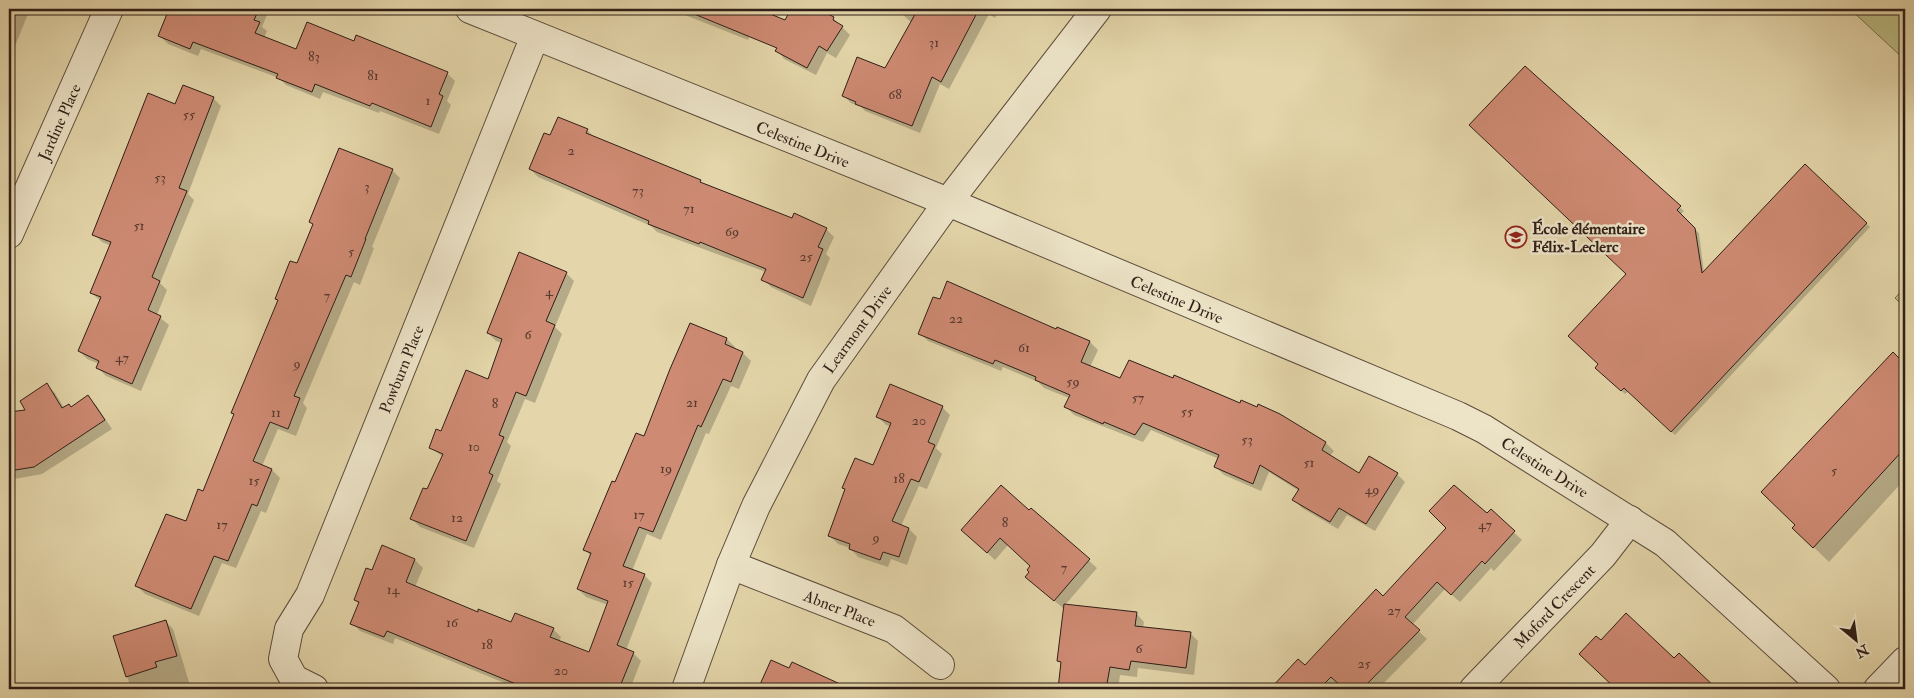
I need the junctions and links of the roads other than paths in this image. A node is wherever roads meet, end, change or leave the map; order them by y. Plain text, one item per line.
1 (108, 9) edge
2 (470, 9) edge
3 (1097, 9) edge
4 (535, 36) junction
5 (948, 202) junction
6 (9, 234) edge
7 (1630, 520) junction
8 (731, 566) junction
9 (1905, 660) edge
10 (940, 665) dead end
11 (314, 689) edge
12 (686, 689) edge
13 (1474, 689) edge
14 (1826, 689) edge
15 (1878, 689) edge

1 - 6 street, Jardine Place
2 - 4 street, Celestine Drive
3 - 5 street, Learmont Drive
4 - 5 street, Celestine Drive
4 - 11 street, Powburn Place
5 - 7 street, Celestine Drive
5 - 8 street, Learmont Drive
7 - 13 street, Moford Crescent
7 - 14 street, Celestine Drive
8 - 10 street, Abner Place
8 - 12 street, Learmont Drive
9 - 15 street

